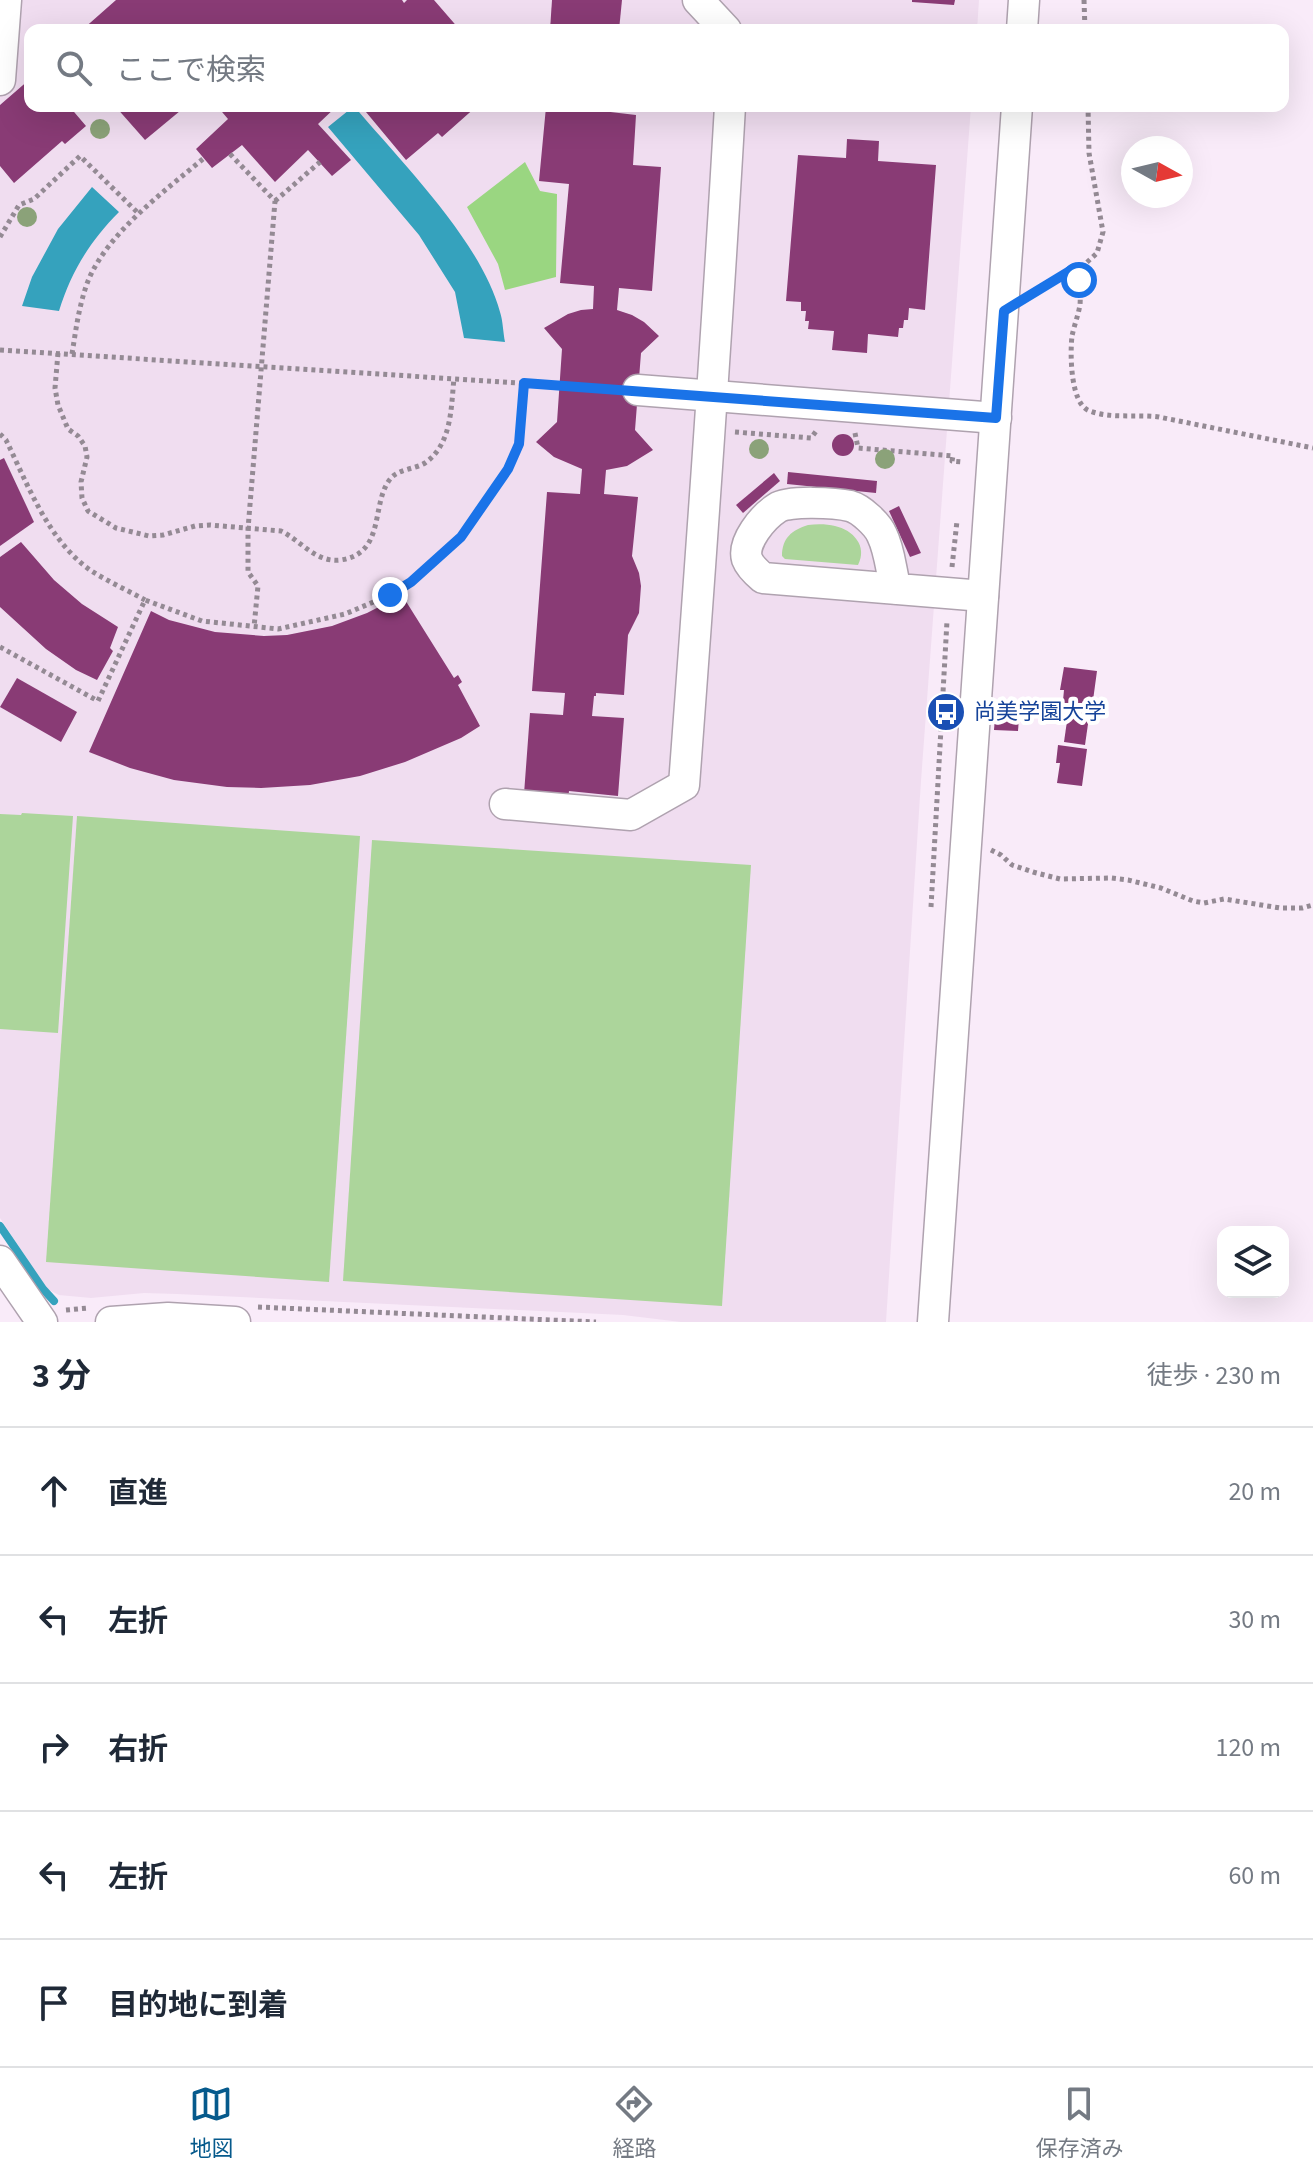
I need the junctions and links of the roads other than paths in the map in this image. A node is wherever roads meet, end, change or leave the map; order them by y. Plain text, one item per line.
1 (6, 0) edge
2 (698, 0) edge
3 (1024, 0) edge
4 (720, 24) edge
5 (1022, 24) edge
6 (0, 80) edge
7 (730, 112) edge
8 (1017, 112) edge
9 (638, 390) road end
10 (713, 397) junction
11 (996, 418) junction
12 (700, 555) junction
13 (747, 559) junction
14 (896, 589) junction
15 (983, 596) junction
16 (505, 804) dead end
17 (0, 1261) edge
18 (243, 1314) edge
19 (104, 1315) edge
20 (49, 1317) edge
21 (933, 1322) edge

1 - 6 street
2 - 4 street
3 - 5 street
7 - 10 street
8 - 11 street
9 - 10 street
10 - 11 street
10 - 12 street
11 - 15 street
12 - 13 street
12 - 16 street
13 - 14 street
13 - 14 street
14 - 15 street
15 - 21 street
17 - 20 street
18 - 19 street

